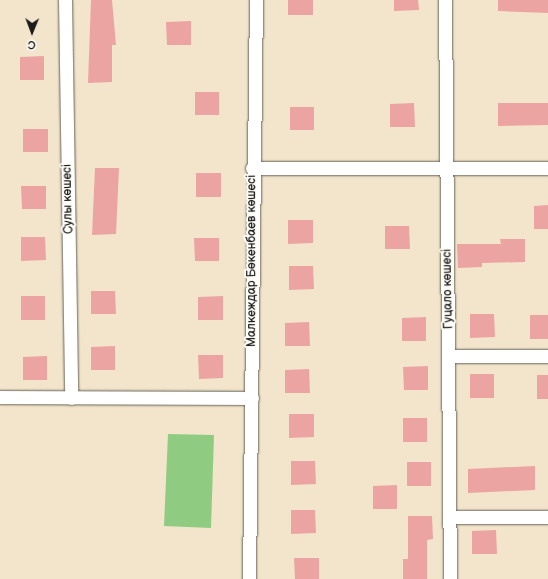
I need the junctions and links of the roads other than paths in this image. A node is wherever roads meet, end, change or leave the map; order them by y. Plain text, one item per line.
1 (65, 0) edge
2 (256, 0) edge
3 (445, 0) edge
4 (447, 167) junction
5 (252, 168) junction
6 (548, 168) edge
7 (449, 356) junction
8 (548, 356) edge
9 (0, 397) edge
10 (71, 398) junction
11 (252, 398) junction
12 (451, 517) junction
13 (548, 517) edge
14 (249, 579) edge
15 (450, 579) edge

1 - 10 street, Сулы көшесі
2 - 5 street
3 - 4 street, Гуцало көшесі
4 - 5 street, Малкеждар Бөкенбаев көшесі
4 - 6 street, Малкеждар Бөкенбаев көшесі
4 - 7 street, Гуцало көшесі
5 - 11 street, Малкеждар Бөкенбаев көшесі
7 - 8 street
7 - 12 street, Гуцало көшесі
9 - 10 street
10 - 11 street
11 - 14 street, Малкеждар Бөкенбаев көшесі
12 - 13 street
12 - 15 street, Гуцало көшесі

